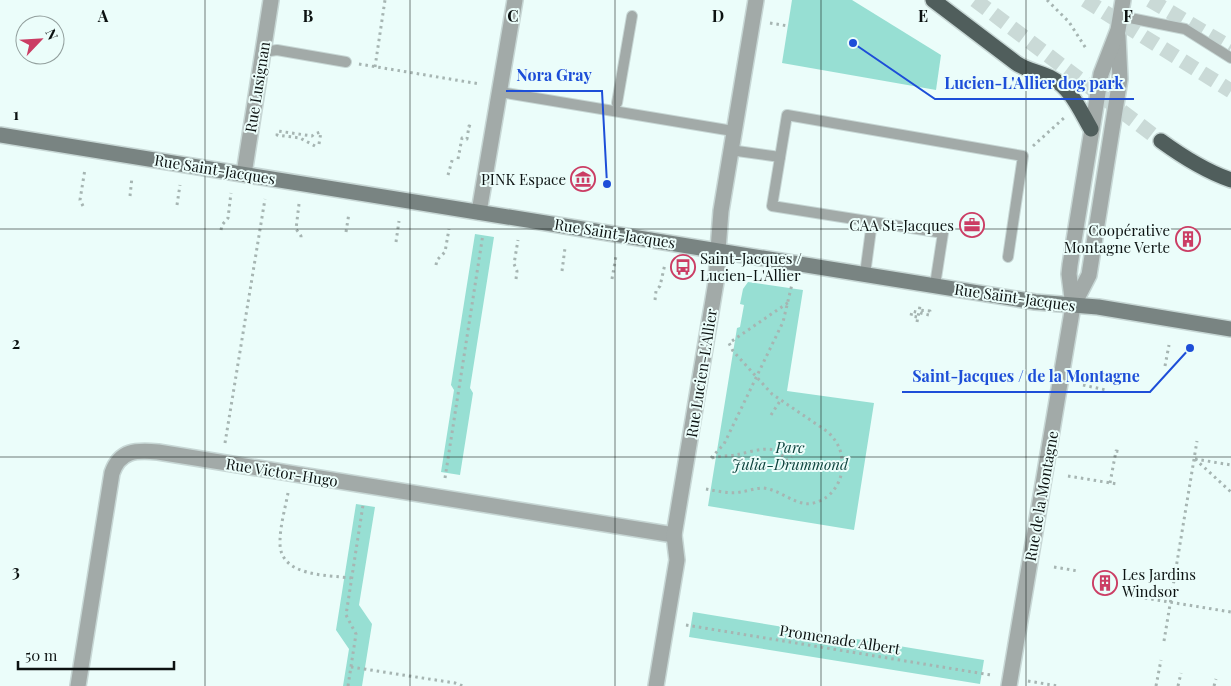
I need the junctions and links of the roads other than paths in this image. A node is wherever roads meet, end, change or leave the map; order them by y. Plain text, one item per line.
1 (271, 0) edge
2 (515, 0) edge
3 (756, 0) edge
4 (933, 0) edge
5 (1123, 0) edge
6 (632, 16) dead end
7 (1119, 23) junction
8 (263, 52) junction
9 (1231, 58) edge
10 (346, 62) road end
11 (500, 92) junction
12 (617, 103) dead end
13 (1091, 129) junction
14 (733, 131) junction
15 (0, 135) edge
16 (1160, 142) tunnel mouth
17 (730, 150) junction
18 (780, 157) junction
19 (244, 174) junction
20 (1231, 180) edge
21 (479, 212) junction
22 (872, 222) junction
23 (718, 250) junction
24 (1008, 258) dead end
25 (865, 274) junction
26 (935, 285) junction
27 (1073, 306) junction
28 (1231, 329) edge
29 (674, 536) junction
30 (78, 686) edge
31 (656, 686) edge
32 (1009, 686) edge

1 - 8 street, Rue Lusignan
2 - 11 street
3 - 14 street, Rue Lucien-L'Allier
4 - 13 highway
5 - 7 street, Rue de la Montagne
6 - 12 lane
7 - 9 lane
7 - 13 street, Rue de la Montagne
7 - 27 street, Rue de la Montagne
8 - 10 lane
8 - 19 street, Rue Lusignan
11 - 14 lane
11 - 21 street
13 - 27 street, Rue de la Montagne
14 - 17 street, Rue Lucien-L'Allier
15 - 19 main road, Rue Saint-Jacques
16 - 20 highway
17 - 18 lane
17 - 23 street, Rue Lucien-L'Allier
18 - 22 lane
18 - 24 lane
19 - 21 main road, Rue Saint-Jacques
21 - 23 main road, Rue Saint-Jacques
22 - 25 lane
22 - 26 lane
23 - 25 main road, Rue Saint-Jacques
23 - 29 street, Rue Lucien-L'Allier
25 - 26 main road, Rue Saint-Jacques
26 - 27 main road, Rue Saint-Jacques
27 - 28 main road, Rue Saint-Jacques
27 - 32 street, Rue de la Montagne
29 - 30 street, Rue Victor-Hugo
29 - 31 street, Rue Lucien-L'Allier

